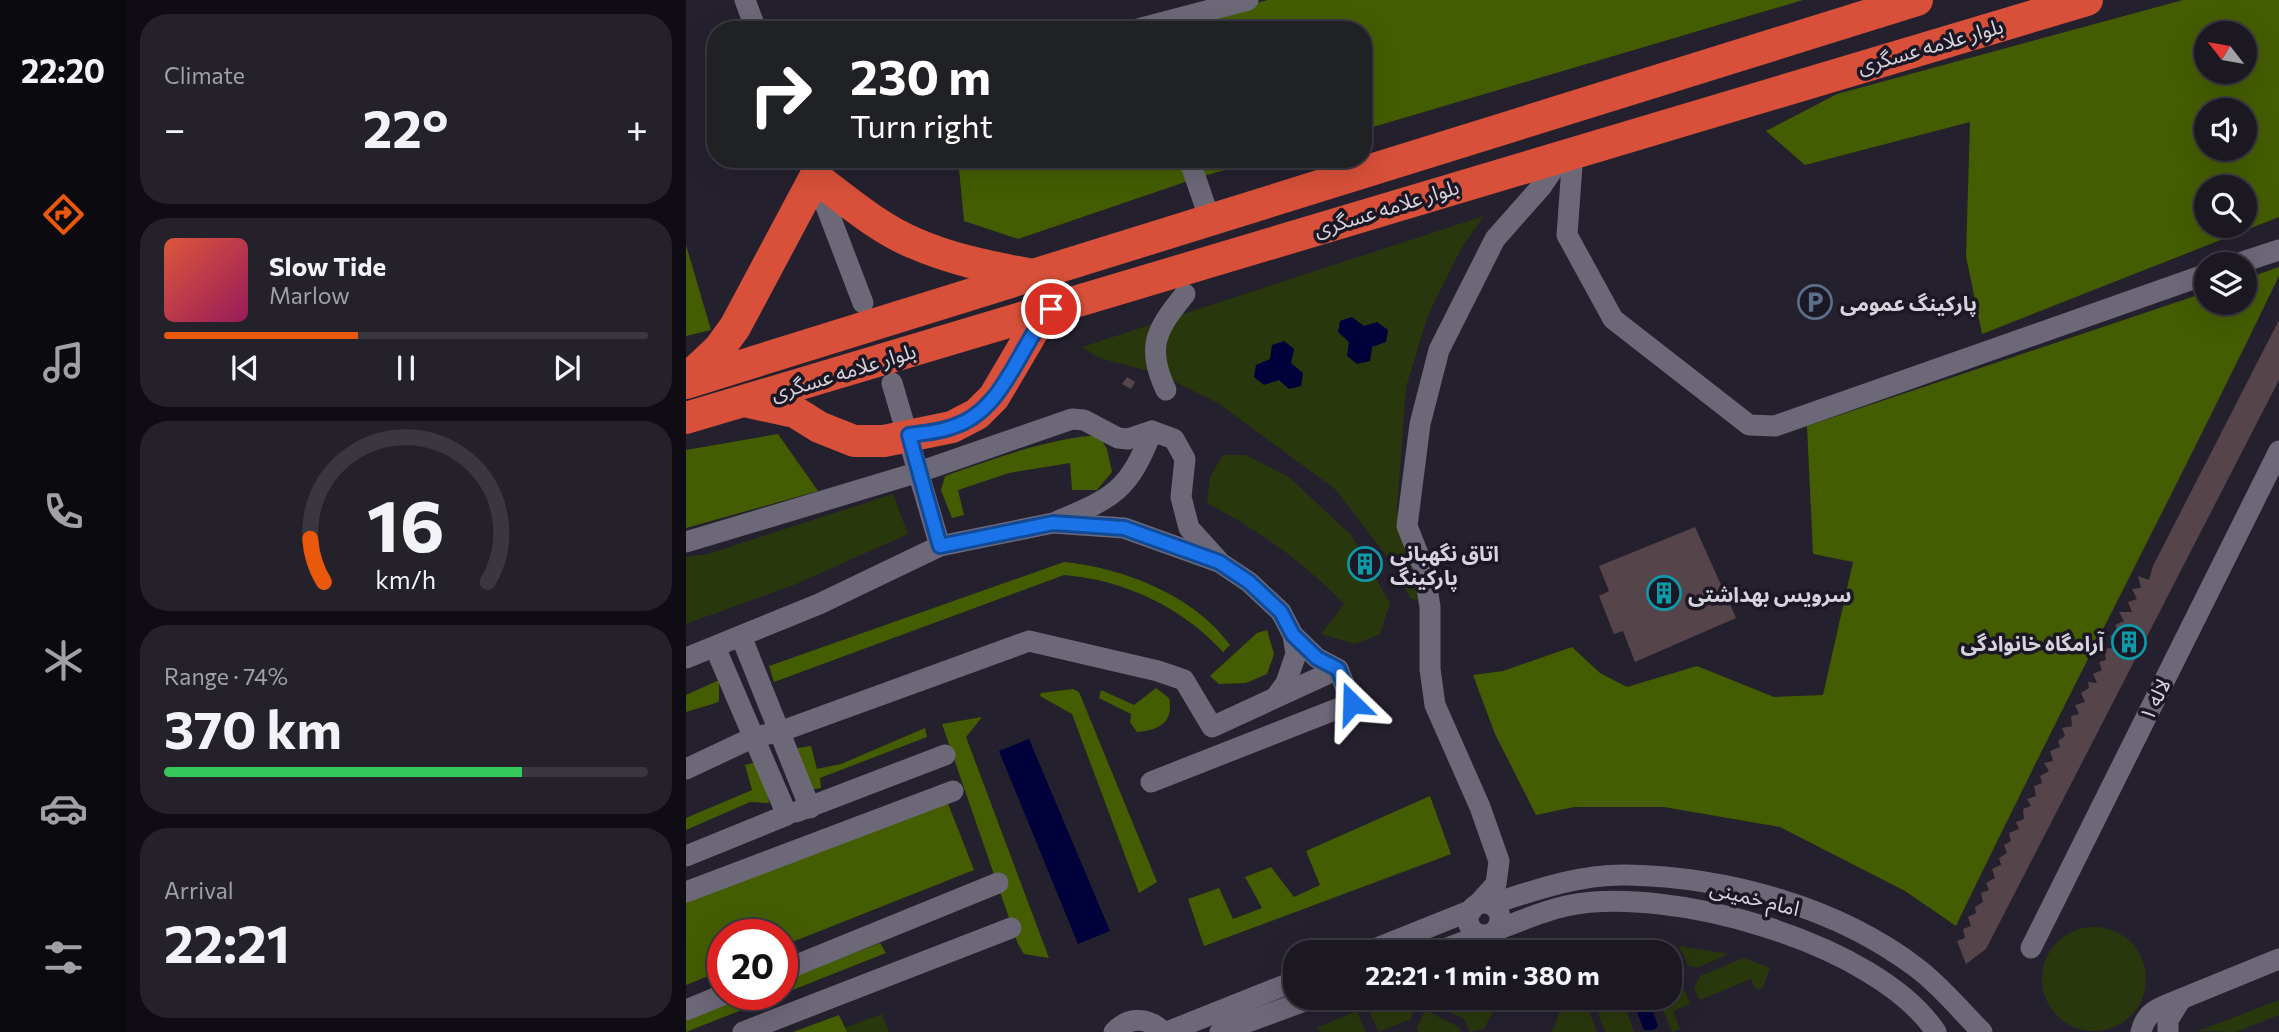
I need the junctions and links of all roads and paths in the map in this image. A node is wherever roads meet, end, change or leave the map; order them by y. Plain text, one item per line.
1 (745, 0) edge
2 (1248, 0) edge
3 (2087, 0) edge
4 (1912, 1) edge
5 (753, 21) edge
6 (1168, 21) edge
7 (1748, 54) junction
8 (1759, 96) junction
9 (1568, 154) junction
10 (811, 168) edge
11 (1192, 168) edge
12 (1210, 219) junction
13 (2279, 250) edge
14 (2257, 257) edge
15 (1033, 275) junction
16 (2194, 279) edge
17 (1185, 294) dead end
18 (863, 303) dead end
19 (1051, 309) junction
20 (686, 382) edge
21 (892, 383) dead end
22 (1166, 390) dead end
23 (741, 401) junction
24 (686, 418) edge
25 (1152, 431) junction
26 (909, 435) junction
27 (2279, 451) edge
28 (919, 472) junction
29 (1053, 523) junction
30 (686, 542) edge
31 (940, 546) junction
32 (1219, 562) junction
33 (1293, 635) junction
34 (741, 636) junction
35 (715, 647) junction
36 (686, 658) edge
37 (1338, 669) junction
38 (1276, 697) junction
39 (779, 732) junction
40 (754, 737) junction
41 (945, 755) dead end
42 (686, 769) edge
43 (1151, 782) dead end
44 (953, 791) dead end
45 (810, 808) junction
46 (787, 815) junction
47 (686, 856) edge
48 (998, 883) dead end
49 (686, 892) edge
50 (1481, 906) junction
51 (1011, 928) dead end
52 (1489, 933) junction
53 (1397, 940) edge
54 (1469, 940) edge
55 (2031, 948) dead end
56 (2279, 960) edge
57 (798, 964) edge
58 (1283, 986) edge
59 (2181, 999) junction
60 (707, 1001) edge
61 (1283, 1009) edge
62 (686, 1010) edge
63 (743, 1032) edge
64 (1114, 1032) edge
65 (1165, 1032) edge
66 (1220, 1032) edge
67 (1936, 1032) edge
68 (1982, 1032) edge
69 (2141, 1032) edge
70 (2168, 1032) edge

1 - 5 street
2 - 6 street
3 - 8 highway, بلوار علامه عسگری
4 - 7 highway, بلوار علامه عسگری
7 - 8 highway
7 - 12 highway, بلوار علامه عسگری
8 - 9 highway, بلوار علامه عسگری
9 - 16 street
9 - 19 highway, بلوار علامه عسگری
9 - 50 street
10 - 15 highway
10 - 18 street
10 - 20 highway
11 - 12 street
12 - 15 highway, بلوار علامه عسگری
13 - 14 street
15 - 20 highway, بلوار علامه عسگری
17 - 22 street
19 - 23 highway, بلوار علامه عسگری
19 - 26 highway
21 - 26 street
23 - 24 highway, بلوار علامه عسگری
23 - 26 highway
25 - 28 street
25 - 29 street
25 - 32 street
26 - 28 street
27 - 55 street, لاله ۱
28 - 30 street
28 - 31 street
29 - 31 street
29 - 32 street
31 - 34 street
32 - 33 street
33 - 37 street
33 - 38 street
34 - 35 street
34 - 39 street
35 - 36 street
35 - 40 street
37 - 38 street
37 - 43 street
38 - 39 street
39 - 40 street
39 - 45 street
40 - 42 street
40 - 46 street
41 - 45 street
44 - 49 street
45 - 46 street
46 - 47 street
48 - 57 street
50 - 52 street
50 - 53 street, امام خمینی
50 - 68 street, امام خمینی
51 - 63 street
52 - 54 street, امام خمینی
52 - 67 street, امام خمینی
56 - 59 street
58 - 65 street
59 - 69 street
59 - 70 street
60 - 62 street
61 - 66 street
64 - 65 street

